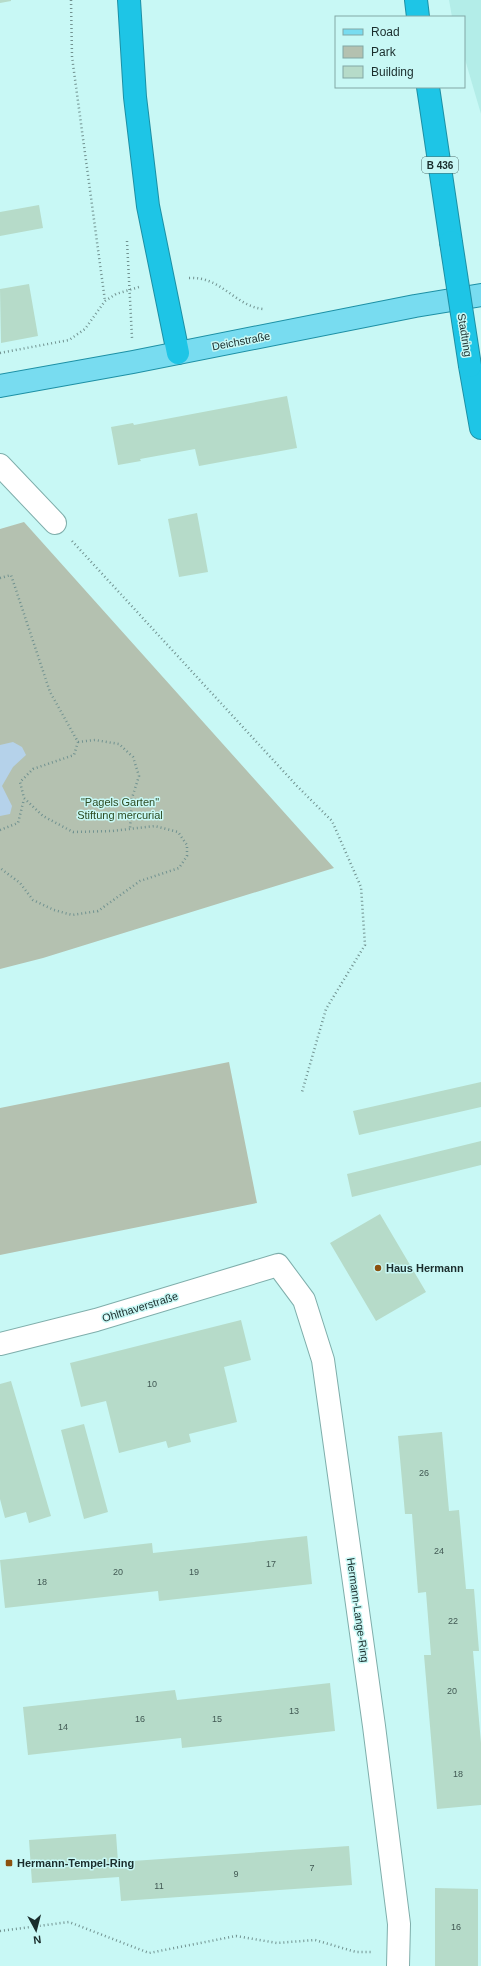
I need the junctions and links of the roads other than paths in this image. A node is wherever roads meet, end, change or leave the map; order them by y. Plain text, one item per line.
1 (129, 0) edge
2 (416, 0) edge
3 (418, 16) edge
4 (428, 88) edge
5 (481, 295) edge
6 (178, 353) junction
7 (0, 386) edge
8 (481, 428) edge
9 (0, 465) edge
10 (55, 522) road end
11 (278, 1265) joint
12 (0, 1344) edge
13 (398, 1959) edge

1 - 6 highway
2 - 3 highway
4 - 8 highway, Stadtring / B 436, bridge
5 - 6 main road, Deichstraße
6 - 7 main road, Deichstraße
9 - 10 street
11 - 12 street, Ohlthaverstraße
11 - 13 street, Hermann-Lange-Ring

